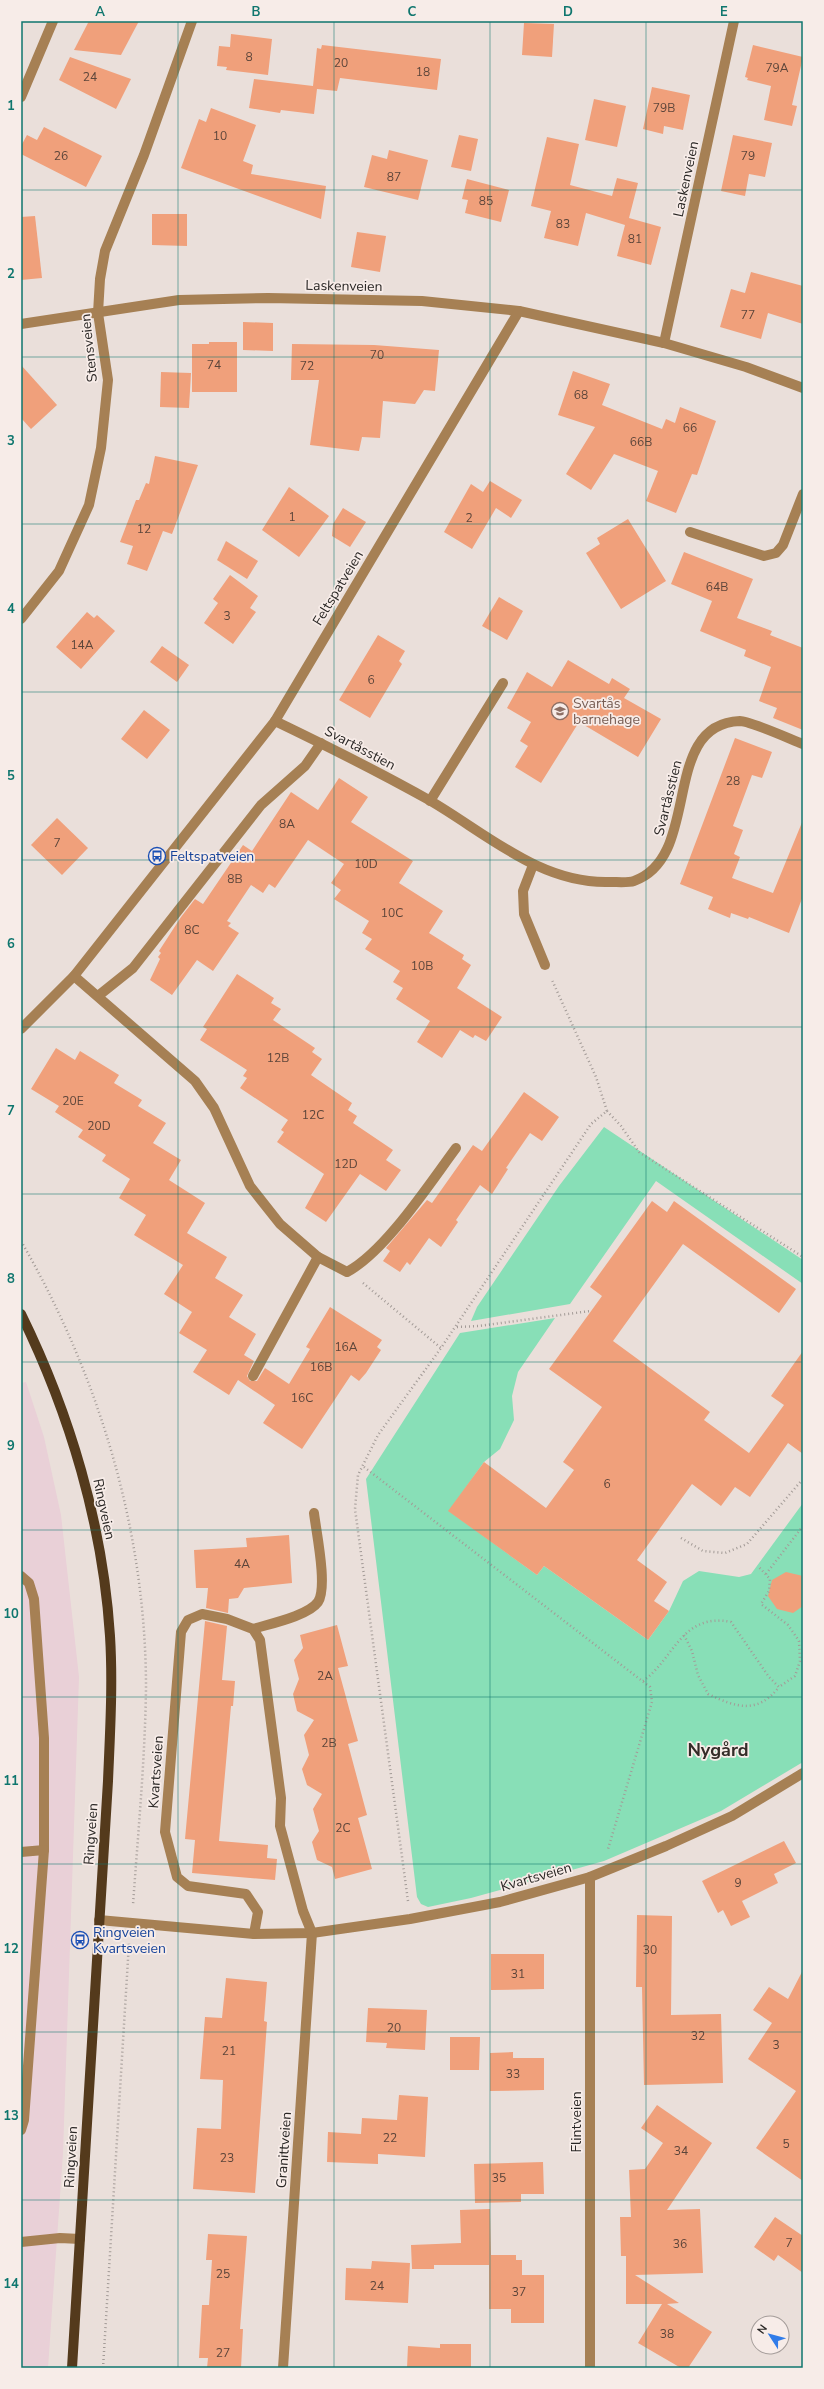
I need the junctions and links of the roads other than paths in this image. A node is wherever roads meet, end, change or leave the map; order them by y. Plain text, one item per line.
1 (53, 21) edge
2 (192, 21) edge
3 (734, 21) edge
4 (21, 97) edge
5 (519, 311) junction
6 (98, 313) junction
7 (21, 324) edge
8 (664, 343) junction
9 (803, 388) edge
10 (803, 494) edge
11 (690, 532) dead end
12 (21, 619) edge
13 (503, 683) dead end
14 (275, 721) junction
15 (321, 743) junction
16 (803, 744) edge
17 (430, 801) junction
18 (533, 865) junction
19 (545, 965) road end
20 (74, 976) junction
21 (98, 996) junction
22 (21, 1029) edge
23 (456, 1148) dead end
24 (318, 1257) junction
25 (21, 1314) edge
26 (253, 1376) dead end
27 (314, 1513) dead end
28 (21, 1576) edge
29 (253, 1629) junction
30 (803, 1773) edge
31 (44, 1850) junction
32 (21, 1852) edge
33 (590, 1877) junction
34 (99, 1920) junction
35 (312, 1933) junction
36 (254, 1934) junction
37 (21, 2130) edge
38 (80, 2239) junction
39 (21, 2242) edge
40 (72, 2368) edge
41 (283, 2368) edge
42 (590, 2368) edge

1 - 4 street
2 - 6 street, Stensveien
3 - 8 street, Laskenveien
5 - 6 street, Laskenveien
5 - 8 street, Laskenveien
5 - 14 street, Feltspatveien
6 - 7 street, Laskenveien
6 - 12 street, Stensveien
8 - 9 street, Laskenveien
10 - 11 street
13 - 17 street
14 - 15 street, Svartåsstien
14 - 20 street, Feltspatveien
15 - 17 street, Svartåsstien
15 - 21 street
16 - 18 street, Svartåsstien
17 - 18 street, Svartåsstien
18 - 19 street
20 - 21 street
20 - 22 street, Feltspatveien
21 - 24 street
23 - 24 street
24 - 26 street
25 - 34 main road, Ringveien
27 - 29 street
28 - 31 street
29 - 35 street
29 - 36 street, Kvartsveien
30 - 33 street, Kvartsveien
31 - 32 street
31 - 37 street
33 - 35 street, Kvartsveien
33 - 42 street, Flintveien
34 - 36 street, Kvartsveien
34 - 38 main road, Ringveien
35 - 36 street, Kvartsveien
35 - 41 street, Granittveien
38 - 39 street
38 - 40 main road, Ringveien

